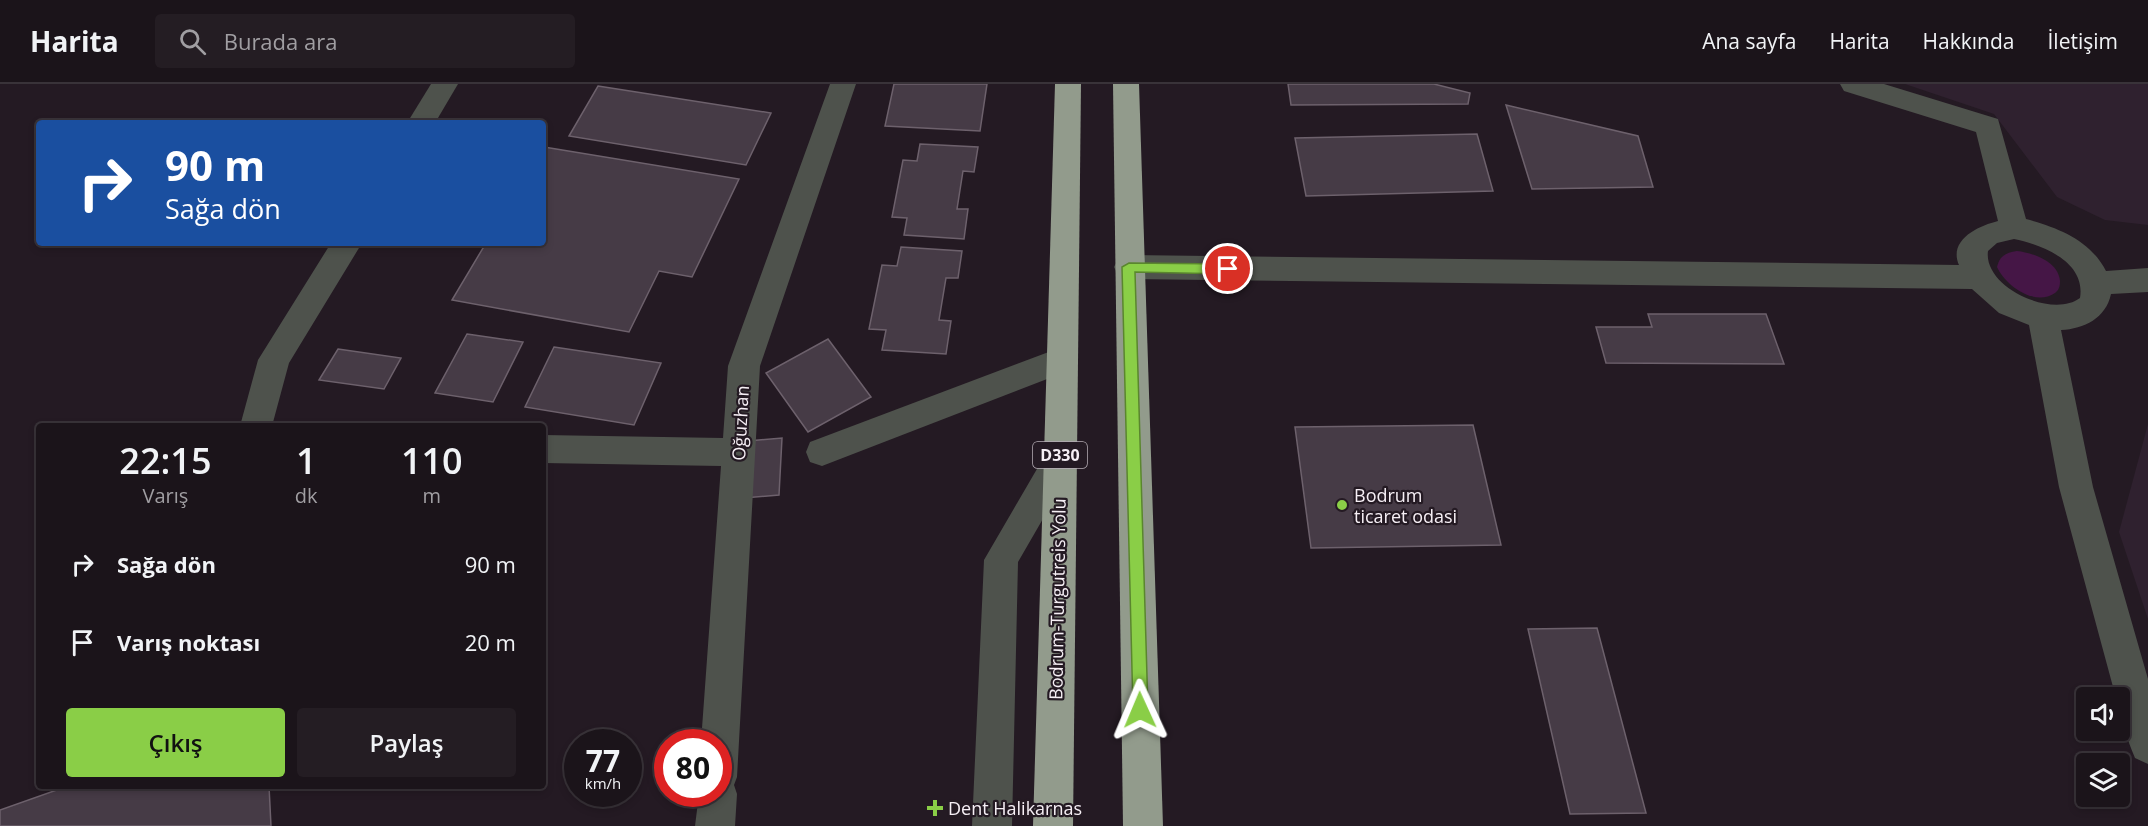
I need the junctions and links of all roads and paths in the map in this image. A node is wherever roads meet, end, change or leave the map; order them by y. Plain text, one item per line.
1 (445, 84) edge
2 (843, 84) edge
3 (1068, 84) edge
4 (1126, 84) edge
5 (1853, 84) edge
6 (423, 120) edge
7 (2014, 228) junction
8 (345, 246) edge
9 (1129, 267) junction
10 (1979, 277) junction
11 (2148, 280) edge
12 (2097, 283) junction
13 (2043, 318) junction
14 (1062, 360) junction
15 (257, 423) edge
16 (546, 449) edge
17 (739, 452) junction
18 (822, 452) dead end
19 (1060, 460) junction
20 (721, 729) edge
21 (2148, 745) edge
22 (717, 807) edge
23 (716, 826) edge
24 (992, 826) edge
25 (1053, 826) edge
26 (1143, 826) edge

1 - 6 street
2 - 17 street, Oğuzhan
3 - 14 highway, Bodrum-Turgutreis Yolu / D330
4 - 9 highway
5 - 7 street
7 - 10 street
7 - 12 street
8 - 15 street
9 - 10 street
9 - 26 highway
10 - 13 street
11 - 12 street
12 - 13 street
13 - 21 street
14 - 18 street
14 - 19 highway, Bodrum-Turgutreis Yolu / D330
16 - 17 street
17 - 20 street, Oğuzhan
19 - 24 street
19 - 25 highway, Bodrum-Turgutreis Yolu / D330
22 - 23 street

